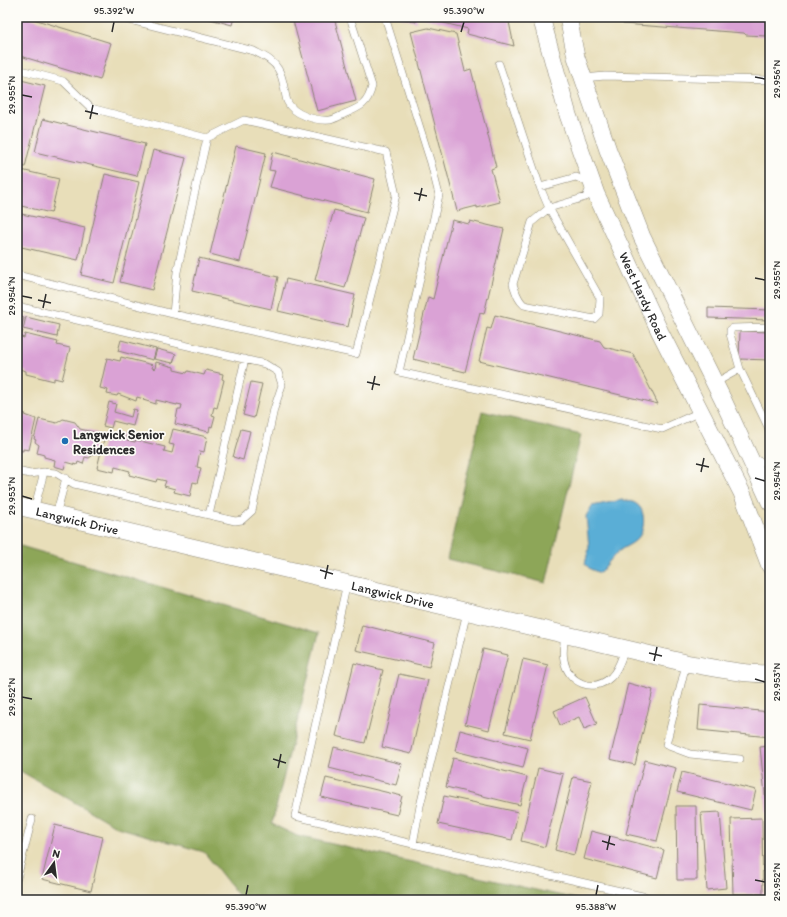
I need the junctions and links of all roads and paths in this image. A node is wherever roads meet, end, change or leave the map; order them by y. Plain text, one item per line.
1 (118, 17) edge
2 (350, 17) edge
3 (385, 17) edge
4 (541, 17) edge
5 (568, 17) edge
6 (499, 64) dead end
7 (17, 69) edge
8 (584, 78) junction
9 (770, 80) edge
10 (207, 138) junction
11 (617, 174) junction
12 (592, 184) junction
13 (540, 187) junction
14 (549, 208) junction
15 (17, 275) edge
16 (17, 306) edge
17 (173, 314) junction
18 (770, 327) edge
19 (245, 359) junction
20 (740, 369) junction
21 (715, 383) junction
22 (700, 412) junction
23 (770, 431) edge
24 (751, 459) junction
25 (725, 461) junction
26 (770, 464) edge
27 (17, 471) edge
28 (44, 472) junction
29 (66, 478) junction
30 (770, 502) edge
31 (17, 506) edge
32 (34, 510) junction
33 (209, 514) junction
34 (56, 515) junction
35 (770, 566) edge
36 (347, 583) junction
37 (468, 612) junction
38 (565, 634) junction
39 (625, 649) junction
40 (686, 663) junction
41 (770, 674) edge
42 (740, 759) dead end
43 (32, 819) dead end
44 (413, 844) junction
45 (17, 878) edge
46 (17, 897) edge
47 (30, 900) edge
48 (660, 900) edge

1 - 2 lane
3 - 22 lane
4 - 12 street, West Hardy Road
5 - 8 street, West Hardy Road
6 - 13 lane
7 - 10 lane
8 - 9 lane
8 - 11 street, West Hardy Road
10 - 17 lane
10 - 17 lane
11 - 12 street
11 - 21 street, West Hardy Road
12 - 13 lane
12 - 14 lane
12 - 22 street, West Hardy Road
13 - 14 lane
14 - 14 lane
15 - 17 lane
16 - 19 lane
18 - 20 lane
19 - 33 lane
19 - 33 lane
20 - 21 lane
20 - 23 lane
21 - 24 street, West Hardy Road
22 - 25 street, West Hardy Road
24 - 25 street
24 - 26 lane
24 - 30 street, West Hardy Road
25 - 35 street, West Hardy Road
27 - 28 lane
28 - 29 lane
28 - 32 lane
29 - 33 lane
29 - 34 lane
31 - 32 street, Langwick Drive
32 - 34 street, Langwick Drive
34 - 36 street, Langwick Drive
36 - 37 street, Langwick Drive
36 - 44 lane
37 - 38 street, Langwick Drive
37 - 44 lane
38 - 39 street, Langwick Drive
38 - 39 lane
39 - 40 street, Langwick Drive
40 - 41 street, Langwick Drive
40 - 42 lane
43 - 45 lane
44 - 48 lane
46 - 47 lane

